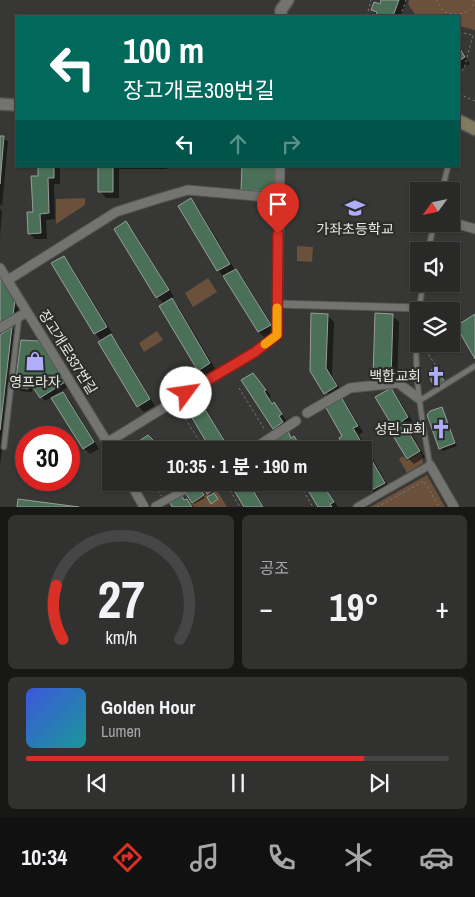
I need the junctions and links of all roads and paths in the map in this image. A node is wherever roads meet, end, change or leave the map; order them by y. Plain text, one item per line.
1 (288, 0) edge
2 (372, 0) edge
3 (406, 0) edge
4 (436, 0) edge
5 (474, 0) edge
6 (285, 15) edge
7 (366, 15) edge
8 (402, 15) edge
9 (460, 32) edge
10 (474, 36) edge
11 (460, 73) edge
12 (460, 94) edge
13 (475, 101) edge
14 (0, 104) edge
15 (15, 105) edge
16 (460, 122) edge
17 (475, 129) edge
18 (280, 167) edge
19 (448, 167) edge
20 (444, 182) edge
21 (278, 198) junction
22 (460, 225) edge
23 (475, 229) edge
24 (0, 268) edge
25 (8, 280) junction
26 (277, 304) junction
27 (410, 311) edge
28 (23, 314) junction
29 (0, 328) edge
30 (416, 352) edge
31 (427, 352) edge
32 (475, 366) edge
33 (447, 383) junction
34 (240, 388) dead end
35 (419, 400) junction
36 (180, 410) dead end
37 (307, 413) dead end
38 (296, 421) dead end
39 (270, 438) junction
40 (107, 441) edge
41 (118, 441) edge
42 (199, 441) edge
43 (266, 441) edge
44 (4, 447) dead end
45 (430, 465) junction
46 (135, 491) edge
47 (158, 491) edge
48 (183, 491) edge
49 (230, 491) edge
50 (303, 491) edge
51 (164, 501) junction
52 (155, 506) edge
53 (144, 507) edge
54 (240, 507) edge
55 (313, 507) edge
56 (357, 507) edge
57 (376, 507) edge
58 (439, 507) edge
59 (454, 507) edge

1 - 6 street
2 - 7 path
3 - 8 path
4 - 5 path
9 - 10 path
10 - 11 path
12 - 13 path
14 - 15 street
16 - 17 main road
18 - 21 street
19 - 20 lane
21 - 25 street
21 - 26 street
22 - 23 street
24 - 25 street, 장고개로337번길
25 - 28 street, 장고개로337번길
26 - 27 street
26 - 41 street
28 - 29 street
28 - 40 street, 장고개로337번길
28 - 44 lane, 장고개로337번길
30 - 35 lane
31 - 33 path
32 - 33 lane
33 - 35 lane
34 - 39 path
35 - 37 street
35 - 45 lane
36 - 42 path
38 - 39 street
39 - 43 street
45 - 56 street
45 - 59 street
46 - 53 street
47 - 51 path
48 - 51 street
49 - 54 path
50 - 55 path
51 - 52 street
57 - 58 path

